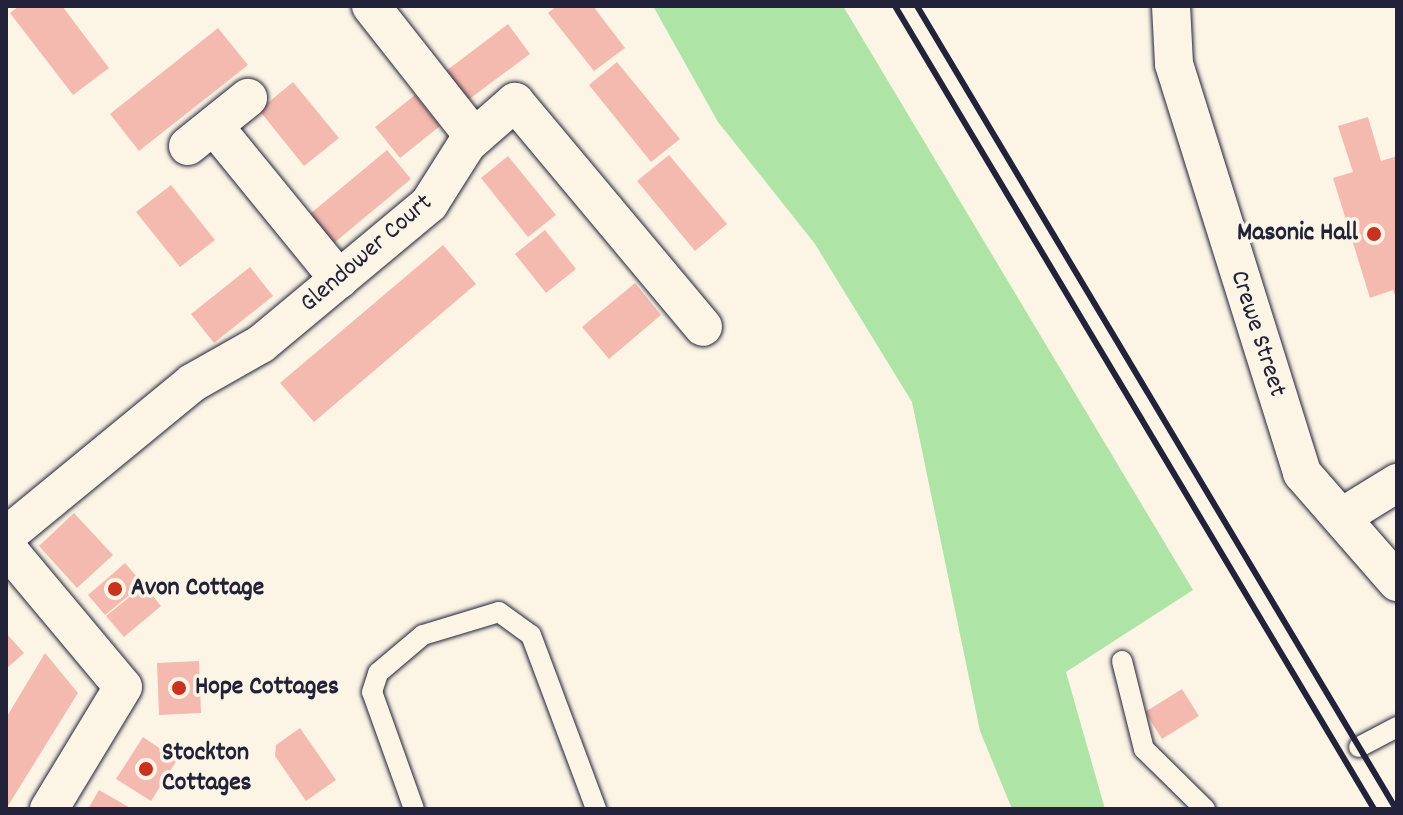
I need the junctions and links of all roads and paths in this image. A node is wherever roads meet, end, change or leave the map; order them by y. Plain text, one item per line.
1 (371, 6) edge
2 (1171, 6) edge
3 (248, 98) dead end
4 (474, 137) junction
5 (339, 279) junction
6 (703, 327) dead end
7 (1397, 483) edge
8 (1342, 517) junction
9 (6, 536) edge
10 (6, 547) edge
11 (1397, 582) edge
12 (1122, 661) dead end
13 (1397, 727) edge
14 (1359, 747) dead end
15 (49, 809) edge
16 (414, 809) edge
17 (596, 809) edge
18 (1205, 809) edge

1 - 4 street
2 - 8 street, Crewe Street
3 - 5 street
4 - 5 street, Glendower Court
4 - 6 street, Glendower Court
5 - 9 street, Glendower Court
7 - 8 street
8 - 11 street, Crewe Street
10 - 15 street
12 - 18 lane
13 - 14 lane
16 - 17 lane

